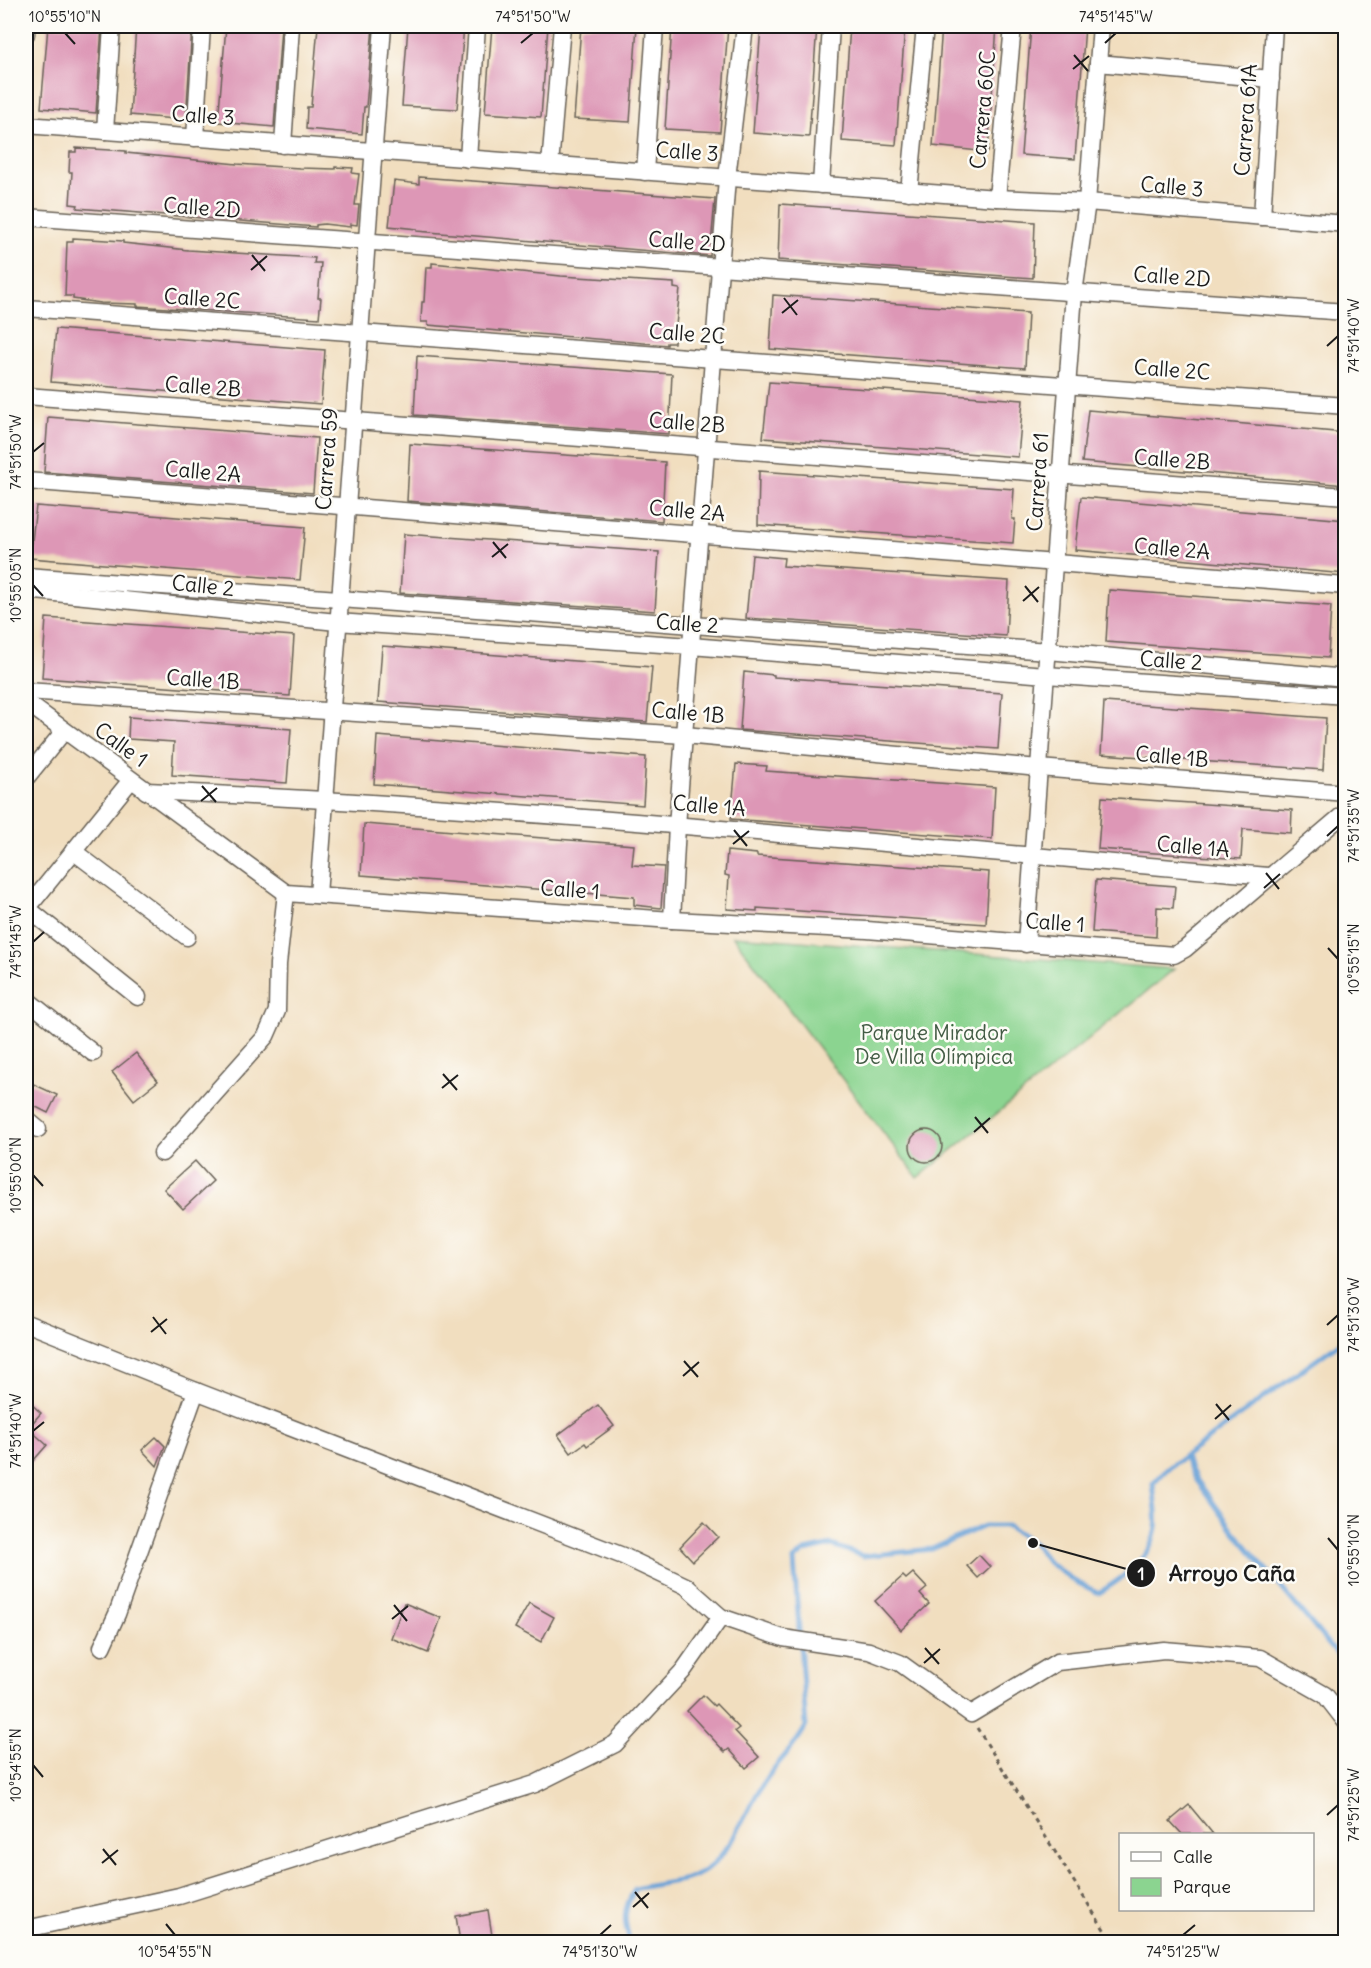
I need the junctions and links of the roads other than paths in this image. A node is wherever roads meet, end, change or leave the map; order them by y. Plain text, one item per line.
1 (26, 26) edge
2 (112, 26) edge
3 (202, 26) edge
4 (291, 26) edge
5 (383, 26) edge
6 (477, 26) edge
7 (562, 26) edge
8 (655, 26) edge
9 (745, 26) edge
10 (831, 26) edge
11 (925, 26) edge
12 (1013, 26) edge
13 (1101, 26) edge
14 (1274, 26) edge
15 (26, 34) edge
16 (1098, 63) junction
17 (1271, 79) junction
18 (26, 125) edge
19 (105, 131) junction
20 (195, 138) junction
21 (283, 145) junction
22 (374, 152) junction
23 (468, 159) junction
24 (550, 165) junction
25 (645, 172) junction
26 (727, 178) junction
27 (821, 185) junction
28 (909, 192) junction
29 (998, 198) junction
30 (1087, 202) junction
31 (26, 217) edge
32 (1262, 217) junction
33 (1346, 224) edge
34 (365, 242) junction
35 (721, 267) junction
36 (1074, 293) junction
37 (26, 308) edge
38 (1346, 312) edge
39 (359, 333) junction
40 (713, 359) junction
41 (1068, 385) junction
42 (26, 396) edge
43 (1346, 406) edge
44 (352, 421) junction
45 (706, 447) junction
46 (1061, 474) junction
47 (26, 481) edge
48 (1346, 496) edge
49 (346, 506) junction
50 (699, 534) junction
51 (1054, 563) junction
52 (26, 576) edge
53 (1346, 586) edge
54 (26, 590) edge
55 (339, 600) junction
56 (337, 622) junction
57 (693, 624) junction
58 (691, 646) junction
59 (1048, 651) junction
60 (1046, 675) junction
61 (1346, 678) edge
62 (26, 691) edge
63 (1346, 696) edge
64 (26, 702) edge
65 (331, 710) junction
66 (64, 731) junction
67 (684, 735) junction
68 (1039, 768) junction
69 (26, 778) edge
70 (131, 780) junction
71 (146, 791) junction
72 (1346, 794) edge
73 (324, 799) junction
74 (1346, 812) edge
75 (676, 826) junction
76 (73, 851) junction
77 (1033, 857) junction
78 (1268, 876) junction
79 (286, 893) junction
80 (318, 895) junction
81 (26, 909) edge
82 (672, 920) junction
83 (187, 937) dead end
84 (1026, 944) junction
85 (138, 997) dead end
86 (26, 999) edge
87 (93, 1053) dead end
88 (162, 1153) dead end
89 (26, 1323) edge
90 (196, 1391) junction
91 (721, 1617) junction
92 (102, 1647) dead end
93 (1346, 1722) edge
94 (26, 1929) edge

1 - 15 street
2 - 19 street
3 - 20 street
4 - 21 street
5 - 22 street, Carrera 59
6 - 23 street
7 - 24 street
8 - 25 street
9 - 26 street
10 - 27 street
11 - 28 street
12 - 29 street, Carrera 60C
13 - 16 street, Carrera 61
14 - 17 street, Carrera 61A
16 - 17 street
16 - 30 street, Carrera 61
17 - 32 street, Carrera 61A
18 - 19 street, Calle 3
19 - 20 street, Calle 3
20 - 21 street, Calle 3
21 - 22 street, Calle 3
22 - 23 street, Calle 3
22 - 34 street, Carrera 59
23 - 24 street, Calle 3
24 - 25 street, Calle 3
25 - 26 street, Calle 3
26 - 27 street, Calle 3
26 - 35 street
27 - 28 street, Calle 3
28 - 29 street, Calle 3
29 - 30 street, Calle 3
30 - 32 street, Calle 3
30 - 36 street, Carrera 61
31 - 34 street, Calle 2D
32 - 33 street, Calle 3
34 - 35 street, Calle 2D
34 - 39 street, Carrera 59
35 - 36 street, Calle 2D
35 - 40 street
36 - 38 street, Calle 2D
36 - 41 street, Carrera 61
37 - 39 street, Calle 2C
39 - 40 street, Calle 2C
39 - 44 street, Carrera 59
40 - 41 street, Calle 2C
40 - 45 street
41 - 43 street, Calle 2C
41 - 46 street, Carrera 61
42 - 44 street, Calle 2B
44 - 45 street, Calle 2B
44 - 49 street, Carrera 59
45 - 46 street, Calle 2B
45 - 50 street
46 - 48 street, Calle 2B
46 - 51 street, Carrera 61
47 - 49 street, Calle 2A
49 - 50 street, Calle 2A
49 - 55 street, Carrera 59
50 - 51 street, Calle 2A
50 - 57 street
51 - 53 street, Calle 2A
51 - 59 street, Carrera 61
52 - 55 street, Calle 2
54 - 56 street, Calle 2
55 - 56 street, Carrera 59
55 - 57 street, Calle 2
56 - 58 street, Calle 2
56 - 65 street, Carrera 59
57 - 58 street
57 - 59 street, Calle 2
58 - 60 street, Calle 2
58 - 67 street
59 - 60 street, Carrera 61
59 - 61 street, Calle 2
60 - 63 street, Calle 2
60 - 68 street, Carrera 61
62 - 65 street, Calle 1B
64 - 66 street, Calle 1
65 - 67 street, Calle 1B
65 - 73 street, Carrera 59
66 - 69 street
66 - 70 street, Calle 1
67 - 68 street, Calle 1B
67 - 75 street
68 - 72 street, Calle 1B
68 - 77 street, Carrera 61
70 - 71 street, Calle 1
70 - 76 street
71 - 73 street, Calle 1A
71 - 79 street, Calle 1
73 - 75 street, Calle 1A
73 - 80 street, Carrera 59
74 - 78 street
75 - 77 street, Calle 1A
75 - 82 street
76 - 81 street
76 - 83 street
77 - 78 street, Calle 1A
77 - 84 street, Carrera 61
78 - 84 street, Calle 1
79 - 80 street, Calle 1
79 - 88 street
80 - 82 street, Calle 1
81 - 85 street
82 - 84 street, Calle 1
86 - 87 street
89 - 90 street
90 - 91 street
90 - 92 street
91 - 93 street
91 - 94 street

